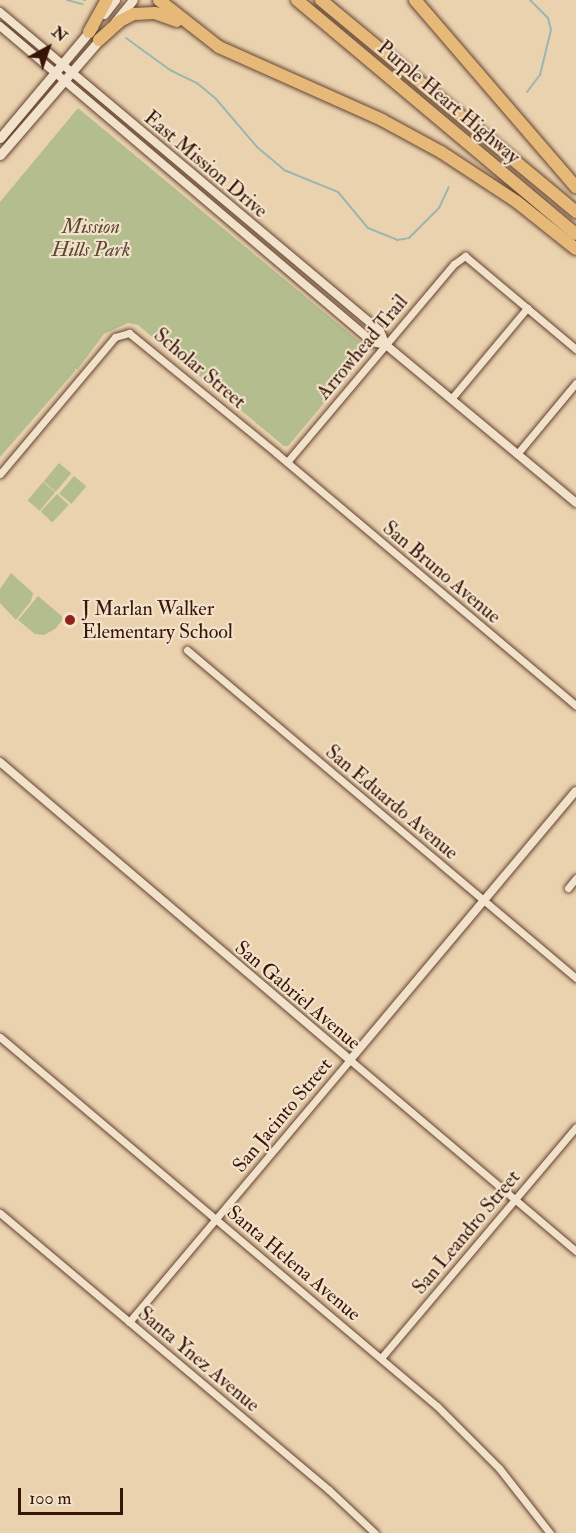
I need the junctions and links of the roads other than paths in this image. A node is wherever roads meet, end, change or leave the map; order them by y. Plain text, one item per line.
1 (107, 0) edge
2 (115, 0) edge
3 (133, 0) edge
4 (159, 0) edge
5 (297, 0) edge
6 (321, 0) edge
7 (415, 0) edge
8 (0, 12) edge
9 (0, 26) edge
10 (89, 32) junction
11 (203, 36) junction
12 (99, 40) junction
13 (59, 68) junction
14 (72, 73) junction
15 (64, 82) junction
16 (0, 138) edge
17 (0, 155) edge
18 (576, 187) edge
19 (576, 212) edge
20 (576, 234) edge
21 (576, 249) edge
22 (527, 308) junction
23 (386, 345) junction
24 (576, 349) edge
25 (576, 382) edge
26 (451, 399) junction
27 (517, 454) junction
28 (286, 462) junction
29 (0, 474) edge
30 (576, 503) edge
31 (187, 650) dead end
32 (576, 706) edge
33 (0, 762) edge
34 (576, 791) edge
35 (576, 878) edge
36 (568, 888) dead end
37 (484, 901) junction
38 (576, 978) edge
39 (0, 1037) edge
40 (350, 1060) junction
41 (576, 1127) edge
42 (515, 1199) junction
43 (0, 1213) edge
44 (216, 1219) junction
45 (576, 1251) edge
46 (129, 1322) junction
47 (381, 1358) junction
48 (375, 1533) edge
49 (550, 1533) edge

1 - 10 highway
2 - 10 main road
3 - 12 main road
4 - 11 highway
5 - 20 highway, Purple Heart Highway
6 - 19 highway, Purple Heart Highway
7 - 18 highway
8 - 13 street, East Mission Drive
9 - 13 street, East Mission Drive
10 - 13 main road
11 - 12 highway
11 - 21 highway
12 - 14 main road
13 - 14 street, East Mission Drive
13 - 15 street, East Mission Drive
13 - 16 main road
14 - 15 main road
14 - 23 street, East Mission Drive
15 - 17 main road
15 - 23 street, East Mission Drive
22 - 23 street, Arrowhead Trail
22 - 24 street
22 - 26 street
23 - 26 street, East Mission Drive
23 - 28 street, Arrowhead Trail
25 - 27 street
26 - 27 street, East Mission Drive
27 - 30 street, East Mission Drive
28 - 29 street, Scholar Street
28 - 32 street, San Bruno Avenue
31 - 37 street, San Eduardo Avenue
33 - 40 street, San Gabriel Avenue
34 - 37 street, San Jacinto Street
35 - 36 street
37 - 38 street, San Eduardo Avenue
37 - 40 street, San Jacinto Street
39 - 44 street, Santa Helena Avenue
40 - 42 street, San Gabriel Avenue
40 - 44 street, San Jacinto Street
41 - 42 street, San Leandro Street
42 - 45 street, San Gabriel Avenue
42 - 47 street, San Leandro Street
43 - 46 street, Santa Ynez Avenue
44 - 46 street, San Jacinto Street
44 - 47 street, Santa Helena Avenue
46 - 48 street, Santa Ynez Avenue
47 - 49 street, Santa Helena Avenue

